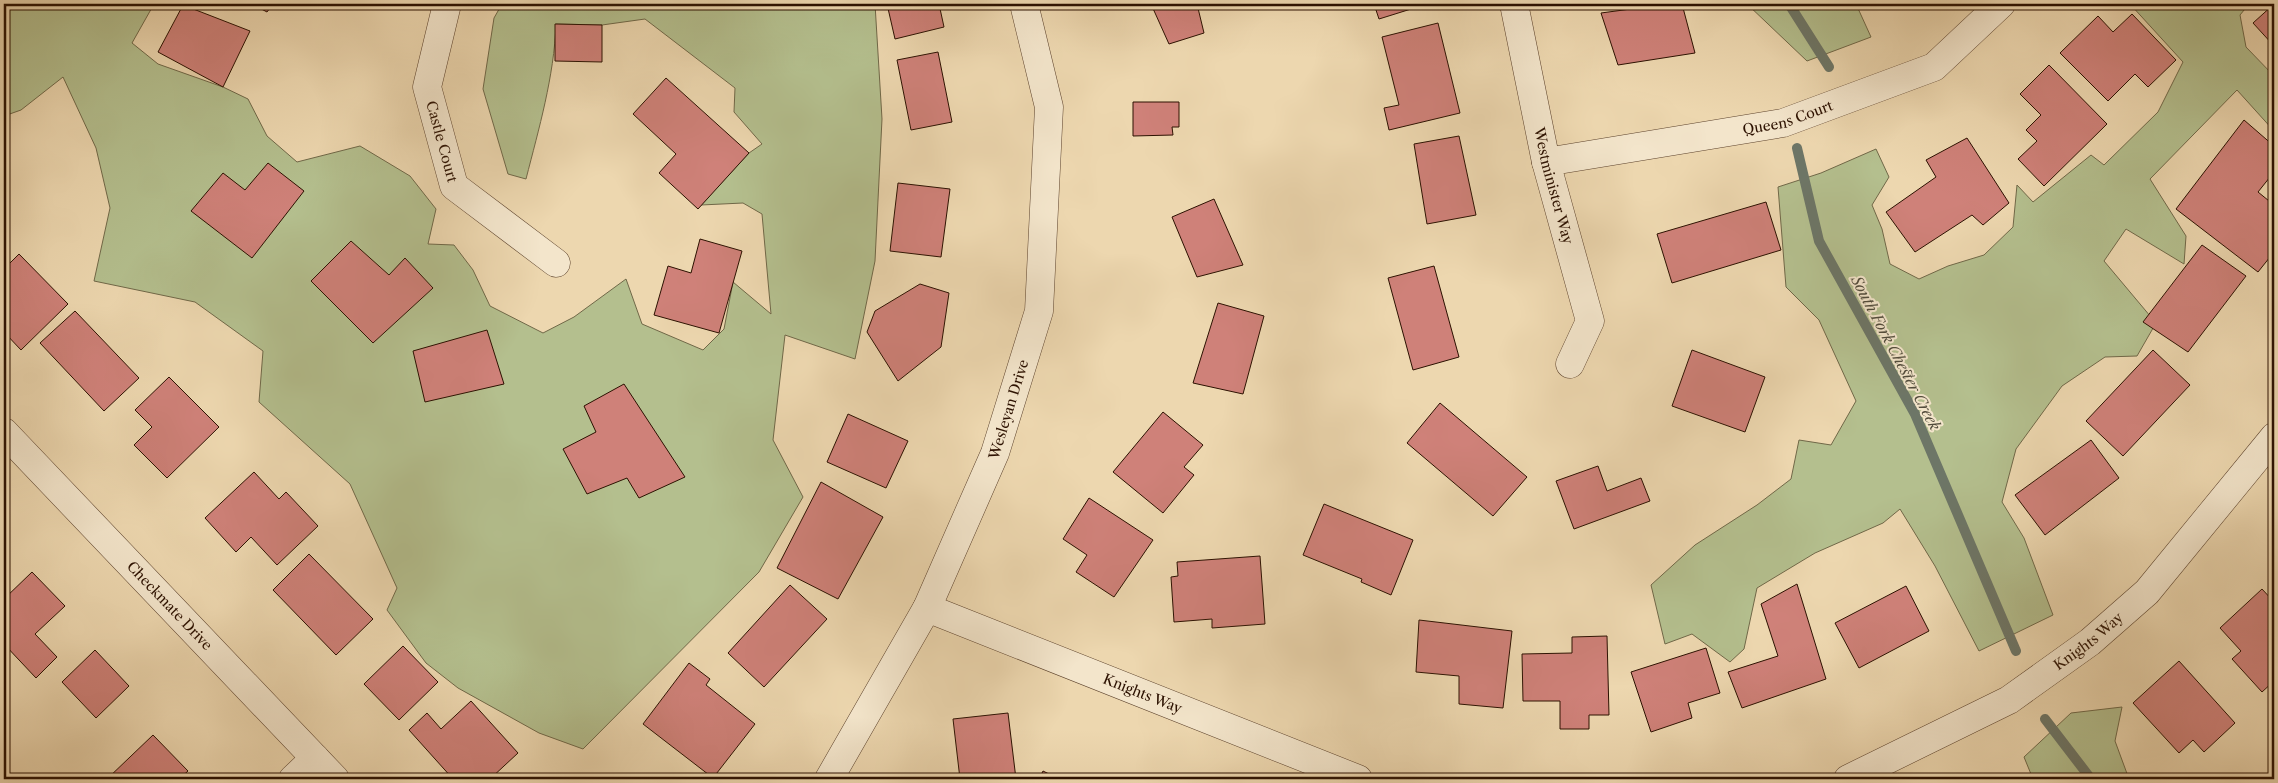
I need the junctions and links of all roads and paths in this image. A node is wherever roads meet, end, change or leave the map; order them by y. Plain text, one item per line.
1 (447, 4) edge
2 (1024, 4) edge
3 (1514, 4) edge
4 (2001, 4) edge
5 (1546, 162) junction
6 (556, 263) dead end
7 (1570, 364) dead end
8 (4, 432) edge
9 (2274, 437) edge
10 (927, 608) junction
11 (315, 758) junction
12 (293, 779) edge
13 (335, 779) edge
14 (829, 779) edge
15 (1358, 779) edge
16 (1848, 779) edge

1 - 6 street, Castle Court
2 - 10 street, Wesleyan Drive
3 - 5 street, Westminister Way
4 - 5 street, Queens Court
5 - 7 street, Westminister Way
8 - 11 street, Checkmate Drive
9 - 16 street, Knights Way
10 - 14 street, Wesleyan Drive
10 - 15 street, Knights Way
11 - 12 street
11 - 13 street, Checkmate Drive

